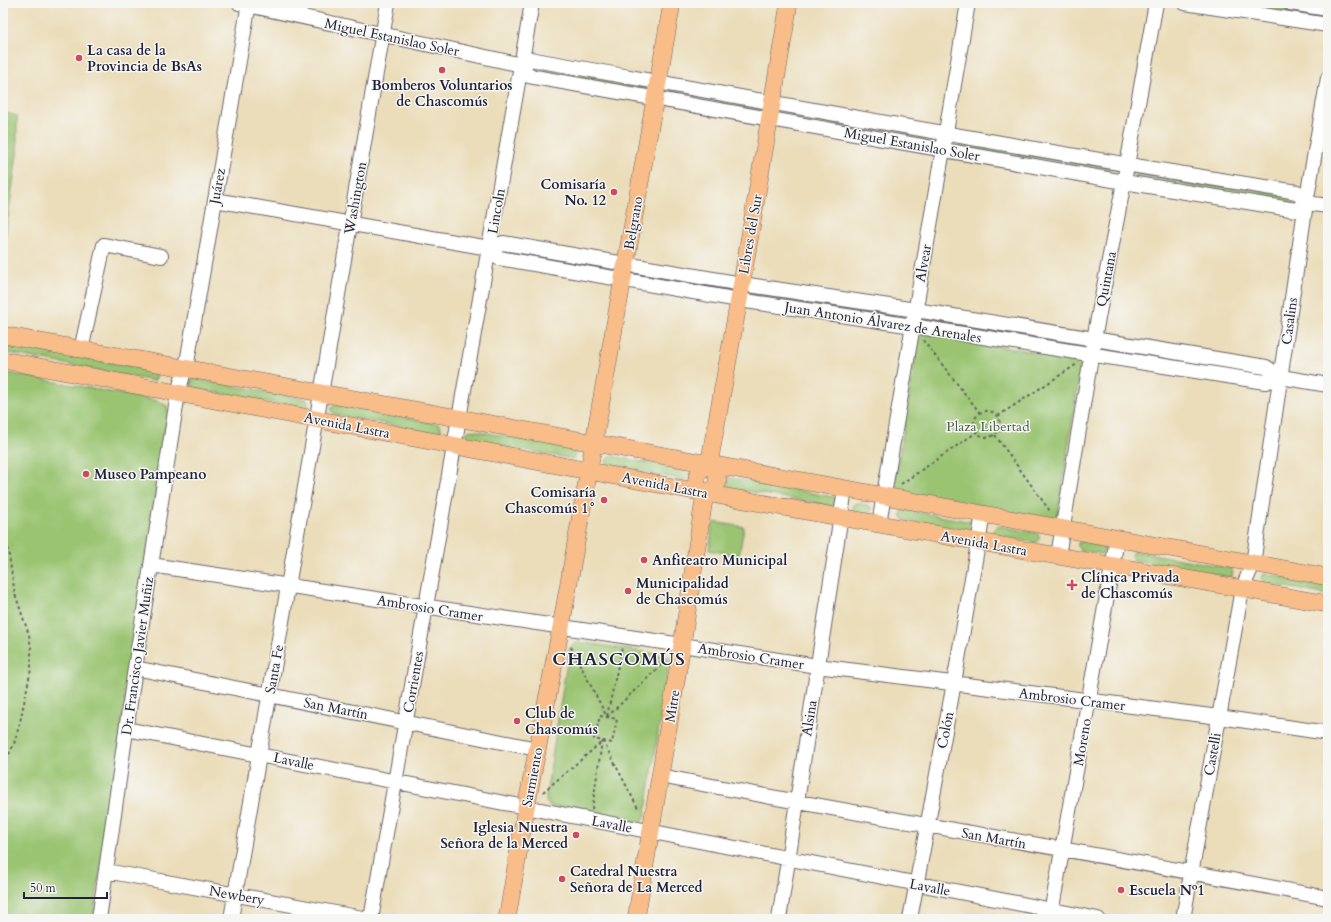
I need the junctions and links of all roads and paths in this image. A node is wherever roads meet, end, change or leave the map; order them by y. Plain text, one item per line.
1 (388, 3) edge
2 (532, 3) edge
3 (672, 3) edge
4 (789, 3) edge
5 (968, 3) edge
6 (1156, 3) edge
7 (1185, 3) edge
8 (1290, 3) edge
9 (245, 4) edge
10 (1328, 9) edge
11 (1328, 25) edge
12 (382, 35) junction
13 (522, 65) junction
14 (1328, 78) edge
15 (658, 82) junction
16 (655, 98) junction
17 (771, 111) junction
18 (946, 134) junction
19 (943, 150) junction
20 (1127, 166) junction
21 (1124, 182) junction
22 (215, 200) junction
23 (1306, 203) junction
24 (1328, 206) edge
25 (350, 224) junction
26 (490, 248) junction
27 (161, 256) dead end
28 (624, 272) junction
29 (740, 292) junction
30 (916, 310) junction
31 (913, 326) junction
32 (3, 335) edge
33 (1094, 339) junction
34 (81, 350) junction
35 (1092, 354) junction
36 (3, 360) edge
37 (184, 369) junction
38 (1281, 377) junction
39 (1328, 385) edge
40 (178, 393) junction
41 (321, 394) junction
42 (980, 413) junction
43 (998, 416) junction
44 (317, 419) junction
45 (459, 419) junction
46 (977, 432) junction
47 (995, 434) junction
48 (594, 443) junction
49 (455, 446) junction
50 (3, 454) edge
51 (709, 464) junction
52 (589, 471) junction
53 (845, 489) junction
54 (705, 493) junction
55 (3, 496) edge
56 (883, 496) junction
57 (983, 514) junction
58 (840, 517) junction
59 (3, 518) edge
60 (879, 524) junction
61 (1062, 529) junction
62 (1117, 539) junction
63 (978, 542) junction
64 (1058, 556) junction
65 (1253, 564) junction
66 (151, 565) junction
67 (1113, 566) junction
68 (1328, 577) edge
69 (288, 586) junction
70 (1242, 588) junction
71 (1328, 604) edge
72 (426, 608) junction
73 (561, 627) junction
74 (624, 636) junction
75 (682, 645) junction
76 (666, 660) dead end
77 (817, 666) junction
78 (135, 668) junction
79 (954, 683) junction
80 (270, 695) junction
81 (1089, 701) junction
82 (607, 717) junction
83 (1219, 717) junction
84 (406, 722) junction
85 (126, 729) junction
86 (1328, 733) edge
87 (603, 741) junction
88 (537, 749) junction
89 (260, 754) junction
90 (3, 766) edge
91 (660, 776) junction
92 (396, 782) junction
93 (543, 792) dead end
94 (796, 803) junction
95 (526, 808) junction
96 (640, 811) dead end
97 (590, 820) junction
98 (927, 826) junction
99 (651, 832) junction
100 (1062, 850) junction
101 (788, 859) junction
102 (106, 871) junction
103 (1191, 872) junction
104 (916, 884) junction
105 (236, 895) junction
106 (1328, 898) edge
107 (1051, 914) edge
108 (99, 919) edge
109 (231, 919) edge
110 (370, 919) edge
111 (507, 919) edge
112 (636, 919) edge
113 (779, 919) edge
114 (910, 919) edge
115 (1098, 919) edge
116 (1183, 919) edge

1 - 12 street, Washington
2 - 13 street, Lincoln
3 - 15 main road, Belgrano
4 - 17 main road, Libres del Sur
5 - 18 street, Alvear
6 - 20 street, Quintana
7 - 11 street
8 - 10 street
9 - 12 street, Miguel Estanislao Soler
9 - 22 street, Juárez
12 - 13 street, Miguel Estanislao Soler
12 - 25 street, Washington
13 - 15 street, Miguel Estanislao Soler
13 - 16 street, Miguel Estanislao Soler
13 - 26 street, Lincoln
14 - 23 street, Casalins
15 - 16 main road, Belgrano
15 - 17 street, Miguel Estanislao Soler
16 - 17 street, Miguel Estanislao Soler
16 - 28 main road, Belgrano
17 - 18 street, Miguel Estanislao Soler
17 - 19 street, Miguel Estanislao Soler
17 - 29 main road, Libres del Sur
18 - 19 street, Alvear
18 - 20 street, Miguel Estanislao Soler
19 - 21 street, Miguel Estanislao Soler
19 - 30 street, Alvear
20 - 21 street, Quintana
20 - 23 street, Miguel Estanislao Soler
21 - 23 street, Miguel Estanislao Soler
21 - 33 street, Quintana
22 - 25 street, Juan Antonio Álvarez de Arenales
22 - 37 street, Juárez
23 - 24 street, Miguel Estanislao Soler
23 - 38 street, Casalins
25 - 26 street, Juan Antonio Álvarez de Arenales
25 - 41 street, Washington
26 - 28 street, Juan Antonio Álvarez de Arenales
26 - 45 street, Lincoln
27 - 34 street
28 - 29 street, Juan Antonio Álvarez de Arenales
28 - 48 main road, Belgrano
29 - 30 street, Juan Antonio Álvarez de Arenales
29 - 31 street, Juan Antonio Álvarez de Arenales
29 - 51 main road, Libres del Sur
30 - 31 street, Alvear
30 - 33 street, Juan Antonio Álvarez de Arenales
31 - 35 street, Juan Antonio Álvarez de Arenales
31 - 42 path
31 - 56 street, Alvear
32 - 34 main road, Avenida Lastra
33 - 35 street, Quintana
33 - 38 street, Juan Antonio Álvarez de Arenales
34 - 37 main road, Avenida Lastra
35 - 38 street, Juan Antonio Álvarez de Arenales
35 - 43 path
35 - 61 street, Quintana
36 - 40 main road, Avenida Lastra
37 - 40 street, Juárez
37 - 41 main road, Avenida Lastra
38 - 39 street, Juan Antonio Álvarez de Arenales
38 - 65 street, Casalins
40 - 44 main road, Avenida Lastra
40 - 66 street, Dr. Francisco Javier Muñiz
41 - 44 street, Washington
41 - 45 main road, Avenida Lastra
42 - 43 path
42 - 46 path
43 - 47 path
44 - 49 main road, Avenida Lastra
44 - 69 street, Santa Fe
45 - 48 main road, Avenida Lastra
45 - 49 street, Lincoln
46 - 47 path
46 - 56 path
47 - 61 path
48 - 51 main road, Avenida Lastra
48 - 52 main road, Belgrano
49 - 52 main road, Avenida Lastra
49 - 72 street, Corrientes
50 - 55 path
51 - 53 main road, Avenida Lastra
51 - 54 main road
52 - 54 main road, Avenida Lastra
52 - 73 main road, Sarmiento
53 - 56 main road, Avenida Lastra
53 - 58 street, Alsina
54 - 58 main road, Avenida Lastra
54 - 75 main road, Mitre
56 - 57 main road, Avenida Lastra
56 - 60 street, Alvear
57 - 61 main road, Avenida Lastra
57 - 63 street, Colón
58 - 60 main road, Avenida Lastra
58 - 77 street, Alsina
59 - 90 path
60 - 63 main road, Avenida Lastra
61 - 62 main road, Avenida Lastra
61 - 64 street, Quintana
62 - 65 main road, Avenida Lastra
62 - 67 street, Moreno
63 - 64 main road, Avenida Lastra
63 - 79 street, Colón
64 - 67 main road, Avenida Lastra
65 - 68 main road, Avenida Lastra
65 - 70 street, Castelli
66 - 69 street, Ambrosio Cramer
66 - 78 street, Dr. Francisco Javier Muñiz
67 - 70 main road, Avenida Lastra
67 - 81 street, Moreno
69 - 72 street, Ambrosio Cramer
69 - 80 street, Santa Fe
70 - 71 main road, Avenida Lastra
70 - 83 street, Castelli
72 - 73 street, Ambrosio Cramer
72 - 84 street, Corrientes
73 - 74 street, Ambrosio Cramer
73 - 82 path
73 - 88 main road, Sarmiento
74 - 75 street, Ambrosio Cramer
74 - 82 path
75 - 77 street, Ambrosio Cramer
75 - 91 main road, Mitre
76 - 82 path
77 - 79 street, Ambrosio Cramer
77 - 94 street, Alsina
78 - 80 street, San Martín
78 - 85 street, Dr. Francisco Javier Muñiz
79 - 81 street, Ambrosio Cramer
79 - 98 street, Colón
80 - 84 street, San Martín
80 - 89 street, Santa Fe
81 - 83 street, Ambrosio Cramer
81 - 100 street, Moreno
82 - 87 path
82 - 87 path
83 - 86 street, Ambrosio Cramer
83 - 103 street, Castelli
84 - 88 street, San Martín
84 - 92 street, Corrientes
85 - 89 street, Lavalle
85 - 102 street, Dr. Francisco Javier Muñiz
87 - 93 path
87 - 96 path
87 - 97 path
88 - 95 main road, Sarmiento
89 - 92 street, Lavalle
89 - 105 street, Santa Fe
91 - 94 street, San Martín
91 - 99 main road, Mitre
92 - 95 street, Lavalle
92 - 110 street, Corrientes
94 - 98 street, San Martín
94 - 101 street, Alsina
95 - 97 street, Lavalle
95 - 111 main road, Sarmiento
97 - 99 street, Lavalle
98 - 100 street, San Martín
98 - 104 street, Colón
99 - 101 street, Lavalle
99 - 112 main road, Mitre
100 - 103 street, San Martín
100 - 107 street, Moreno
101 - 104 street, Lavalle
101 - 113 street, Alsina
102 - 105 street, Newbery
102 - 108 street, Dr. Francisco Javier Muñiz
103 - 106 street, San Martín
103 - 116 street, Castelli
104 - 107 street, Lavalle
104 - 114 street, Colón
105 - 109 street, Santa Fe
105 - 110 street, Newbery
107 - 115 street, Lavalle

